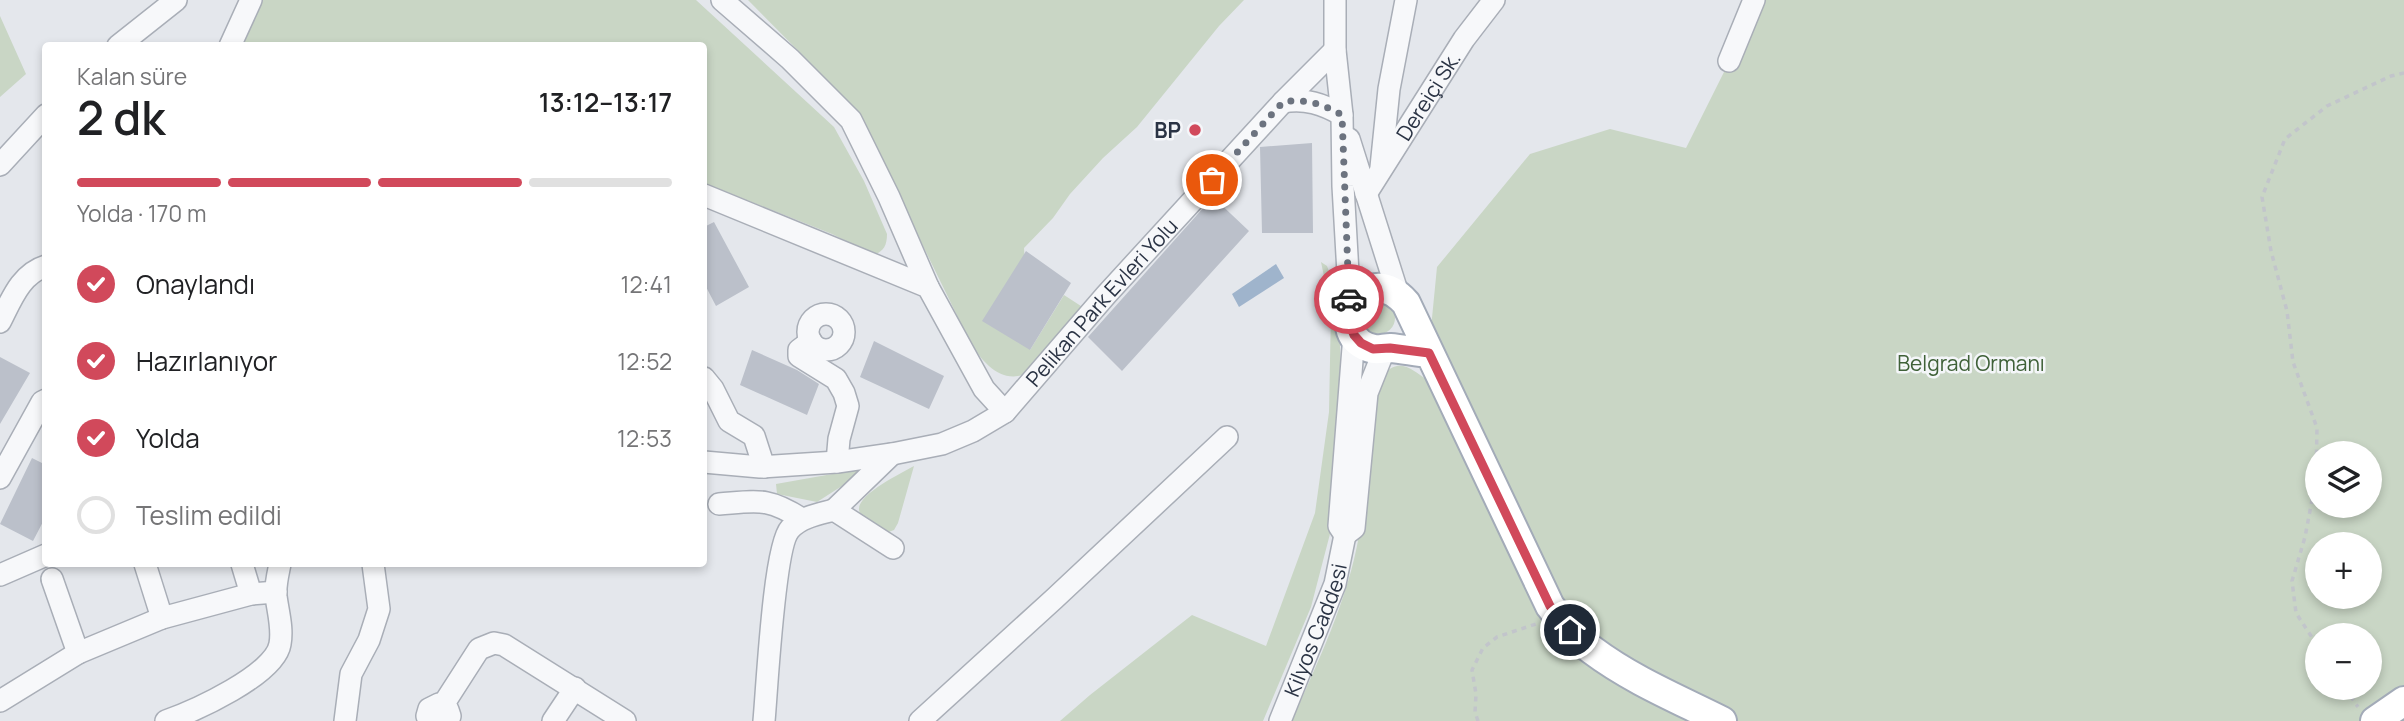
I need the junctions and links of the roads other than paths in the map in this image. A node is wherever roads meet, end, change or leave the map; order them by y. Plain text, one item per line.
1 (176, 0) edge
2 (251, 0) edge
3 (722, 0) edge
4 (1335, 0) edge
5 (1406, 0) edge
6 (1494, 0) edge
7 (1754, 0) edge
8 (124, 42) edge
9 (232, 42) edge
10 (1335, 50) junction
11 (1729, 61) dead end
12 (1283, 102) junction
13 (1342, 115) junction
14 (42, 119) edge
15 (0, 165) edge
16 (1381, 169) junction
17 (1366, 194) junction
18 (707, 196) edge
19 (42, 269) edge
20 (928, 287) junction
21 (1404, 304) junction
22 (0, 322) edge
23 (1352, 322) junction
24 (811, 341) dead end
25 (1388, 348) junction
26 (1429, 353) junction
27 (707, 382) edge
28 (42, 402) edge
29 (1005, 412) junction
30 (1227, 437) dead end
31 (892, 454) junction
32 (707, 461) edge
33 (837, 462) junction
34 (764, 467) junction
35 (0, 478) edge
36 (719, 504) dead end
37 (834, 510) junction
38 (802, 519) junction
39 (1345, 535) junction
40 (893, 548) dead end
41 (42, 557) edge
42 (146, 567) edge
43 (243, 567) edge
44 (279, 567) edge
45 (373, 567) edge
46 (0, 575) edge
47 (52, 579) dead end
48 (275, 592) junction
49 (251, 594) junction
50 (162, 618) junction
51 (78, 653) junction
52 (575, 688) junction
53 (0, 701) edge
54 (2404, 701) edge
55 (2367, 715) edge
56 (440, 716) edge
57 (166, 721) edge
58 (345, 721) edge
59 (553, 721) edge
60 (625, 721) edge
61 (765, 721) edge
62 (920, 721) edge
63 (1280, 721) edge
64 (1722, 721) edge

1 - 8 street
2 - 9 street
3 - 20 street
4 - 10 street
5 - 16 street
6 - 16 street, Dereiçi Sk.
7 - 11 street
10 - 12 street, Pelikan Park Evleri Yolu
10 - 13 street
12 - 13 street
12 - 29 street, Pelikan Park Evleri Yolu
13 - 17 street
13 - 23 street
14 - 15 street
16 - 17 street, Dereiçi Sk.
17 - 21 street
18 - 20 street
19 - 22 street
20 - 29 street
21 - 23 main road
21 - 25 main road
21 - 26 main road
23 - 25 main road
23 - 39 street
24 - 33 street
25 - 26 main road
25 - 39 street
26 - 64 main road
27 - 34 street
28 - 35 street
29 - 31 street, Pelikan Park Evleri Yolu
30 - 62 street
31 - 33 street, Pelikan Park Evleri Yolu
31 - 37 street
32 - 34 street, Pelikan Park Evleri Yolu
33 - 34 street, Pelikan Park Evleri Yolu
36 - 38 street
37 - 38 street
37 - 40 street
38 - 61 street
39 - 63 street, Kilyos Caddesi
41 - 46 street
42 - 50 street
43 - 49 street
44 - 48 street
45 - 58 street
47 - 51 street
48 - 49 street
48 - 57 street
49 - 50 street
50 - 51 street
51 - 53 street
52 - 56 street
52 - 59 street
52 - 60 street
54 - 55 main road

